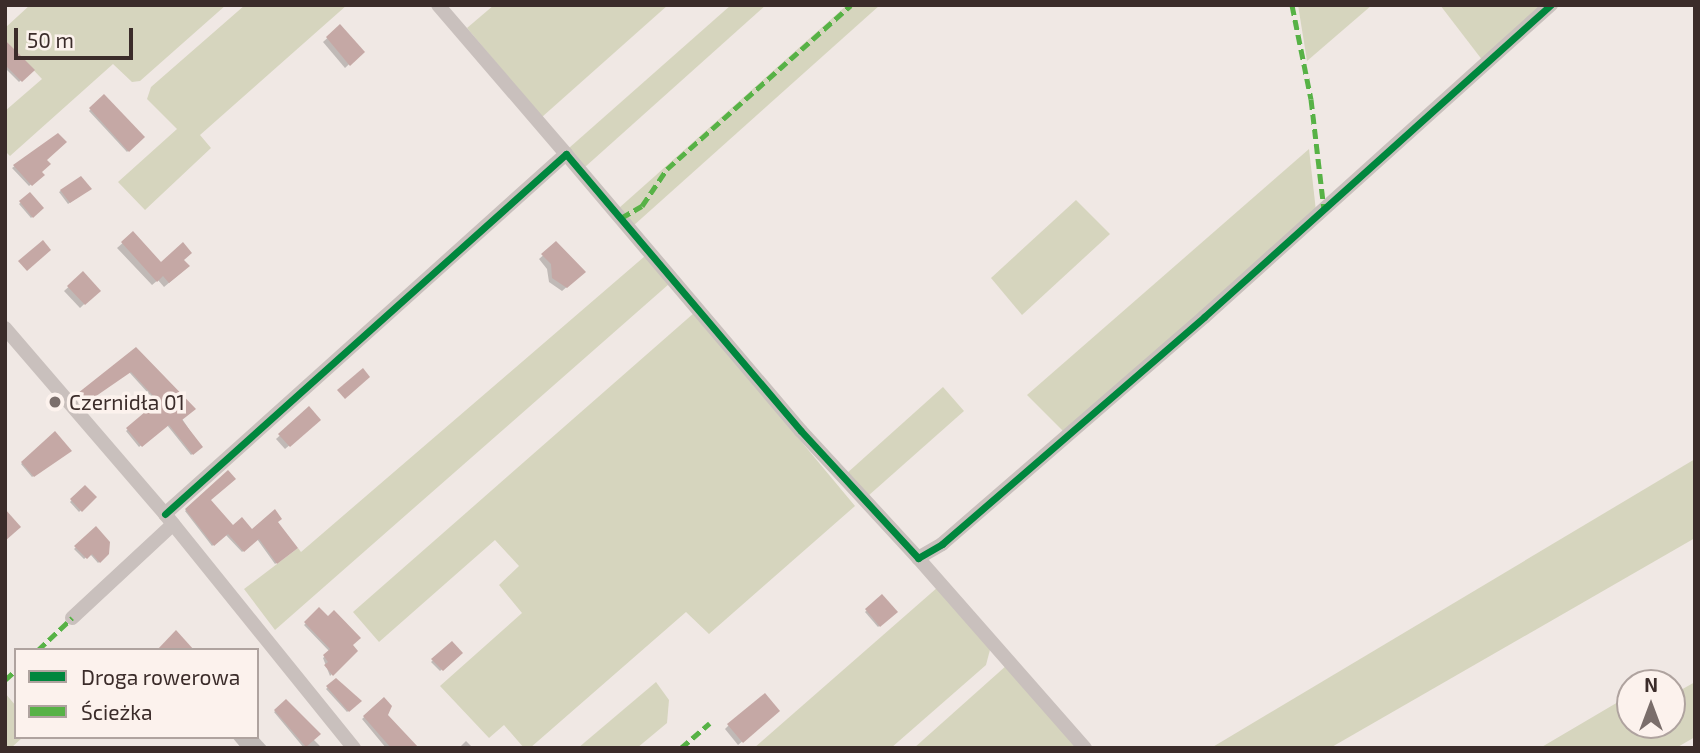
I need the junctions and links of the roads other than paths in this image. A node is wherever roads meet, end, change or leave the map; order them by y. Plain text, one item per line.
1 (438, 5) edge
2 (1552, 5) edge
3 (566, 154) junction
4 (5, 328) edge
5 (169, 519) junction
6 (918, 558) junction
7 (72, 618) dead end
8 (354, 748) edge
9 (1085, 748) edge

1 - 3 street
2 - 6 street
3 - 5 street
3 - 6 street
4 - 5 street
5 - 7 street
5 - 8 street
6 - 9 street

